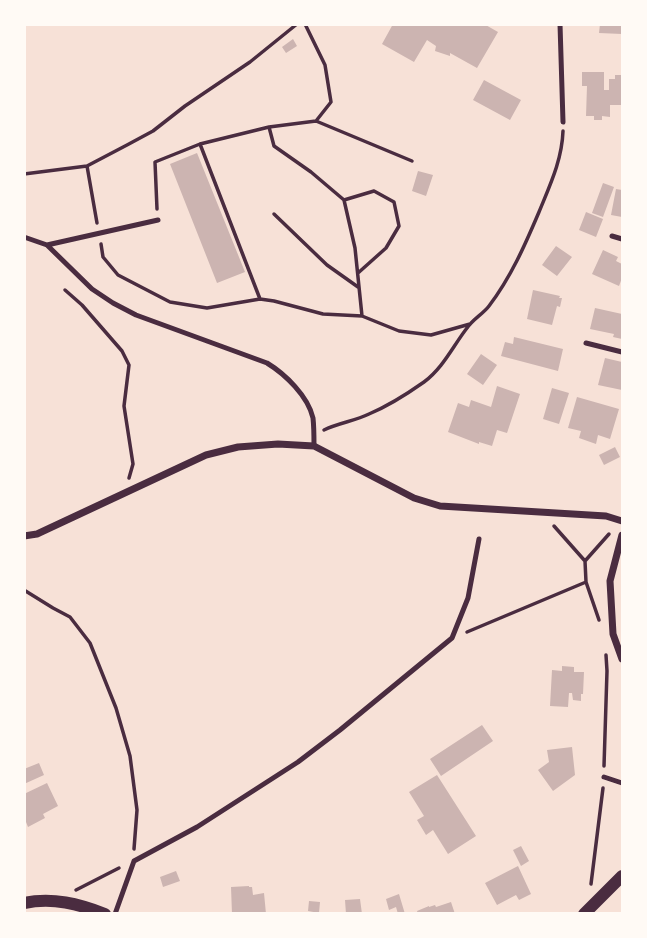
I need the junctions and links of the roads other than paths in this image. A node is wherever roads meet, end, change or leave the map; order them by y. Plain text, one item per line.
1 (560, 24) edge
2 (563, 122) road end
3 (158, 220) road end
4 (612, 236) dead end
5 (24, 237) edge
6 (622, 239) edge
7 (47, 244) junction
8 (586, 343) dead end
9 (622, 352) edge
10 (314, 446) junction
11 (619, 520) edge
12 (622, 535) edge
13 (24, 536) edge
14 (479, 539) dead end
15 (622, 659) edge
16 (604, 777) road end
17 (622, 783) edge
18 (622, 876) edge
19 (24, 903) edge
20 (105, 914) edge
21 (115, 914) edge
22 (584, 914) edge

1 - 2 lane
3 - 7 lane
4 - 6 lane
5 - 7 lane
7 - 10 lane
8 - 9 lane
10 - 11 street
10 - 13 street
12 - 15 street
14 - 21 lane
16 - 17 lane
18 - 22 street
19 - 20 street

